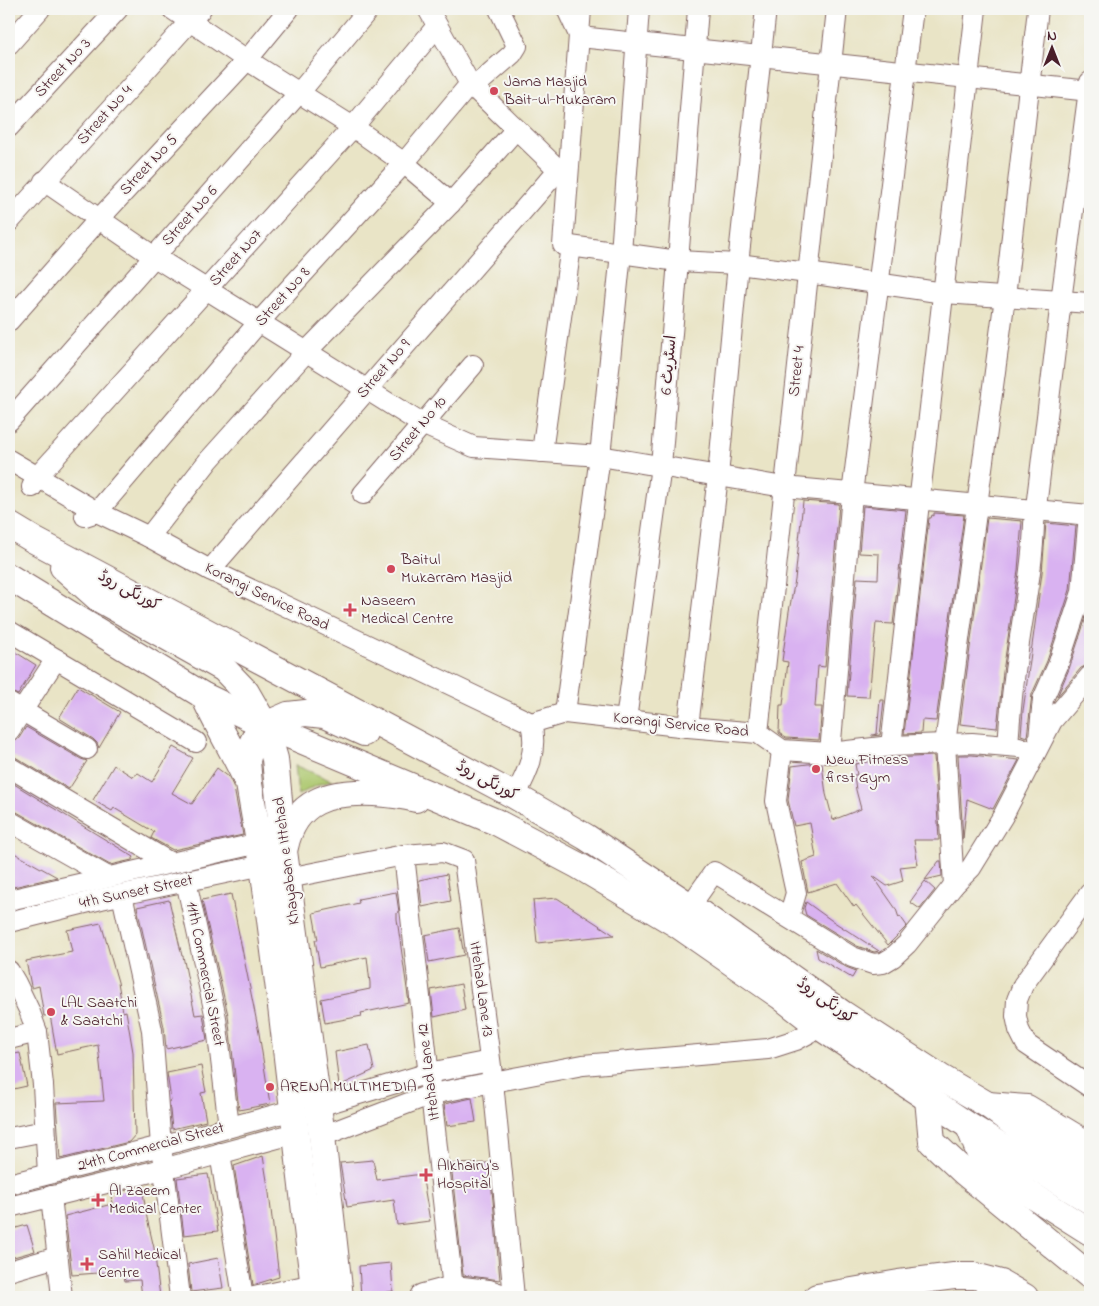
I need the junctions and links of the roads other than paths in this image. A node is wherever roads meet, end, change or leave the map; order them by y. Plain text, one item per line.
1 (40, 9) edge
2 (118, 9) edge
3 (172, 9) edge
4 (289, 9) edge
5 (369, 9) edge
6 (499, 9) edge
7 (567, 9) edge
8 (581, 9) edge
9 (639, 9) edge
10 (698, 9) edge
11 (766, 9) edge
12 (837, 9) edge
13 (913, 9) edge
14 (976, 9) edge
15 (1038, 9) edge
16 (196, 15) edge
17 (432, 17) edge
18 (580, 37) junction
19 (637, 43) junction
20 (9, 44) edge
21 (694, 49) junction
22 (761, 56) junction
23 (247, 60) junction
24 (831, 63) junction
25 (906, 71) junction
26 (968, 78) junction
27 (1090, 82) edge
28 (1030, 84) junction
29 (472, 86) junction
30 (1090, 90) edge
31 (299, 93) junction
32 (9, 127) edge
33 (353, 127) junction
34 (516, 129) junction
35 (404, 163) junction
36 (564, 174) junction
37 (44, 181) junction
38 (451, 203) junction
39 (99, 220) junction
40 (9, 222) edge
41 (572, 246) junction
42 (621, 253) junction
43 (153, 256) junction
44 (678, 261) junction
45 (738, 264) junction
46 (808, 273) junction
47 (879, 283) junction
48 (207, 290) junction
49 (944, 292) junction
50 (1005, 297) junction
51 (1061, 301) junction
52 (1090, 303) edge
53 (9, 321) edge
54 (259, 322) junction
55 (306, 352) junction
56 (473, 365) dead end
57 (366, 389) junction
58 (9, 421) edge
59 (422, 424) junction
60 (542, 452) junction
61 (600, 456) junction
62 (9, 460) edge
63 (660, 466) junction
64 (9, 475) edge
65 (718, 476) junction
66 (34, 482) junction
67 (784, 487) junction
68 (364, 494) dead end
69 (852, 494) junction
70 (920, 500) junction
71 (978, 505) junction
72 (1037, 511) junction
73 (97, 512) junction
74 (1090, 515) edge
75 (9, 525) edge
76 (149, 537) junction
77 (34, 540) junction
78 (210, 570) junction
79 (9, 577) edge
80 (9, 631) edge
81 (56, 659) junction
82 (1090, 676) edge
83 (204, 696) junction
84 (15, 707) edge
85 (565, 713) junction
86 (626, 720) junction
87 (531, 723) junction
88 (266, 725) junction
89 (688, 727) junction
90 (9, 732) edge
91 (758, 733) junction
92 (414, 741) junction
93 (196, 742) dead end
94 (946, 744) junction
95 (891, 746) junction
96 (1008, 746) junction
97 (87, 748) dead end
98 (1037, 749) junction
99 (782, 750) junction
100 (830, 753) junction
101 (275, 759) junction
102 (9, 766) edge
103 (248, 773) junction
104 (515, 796) junction
105 (9, 821) edge
106 (496, 822) junction
107 (284, 851) junction
108 (261, 854) junction
109 (404, 855) junction
110 (169, 862) junction
111 (102, 878) junction
112 (288, 878) junction
113 (186, 881) junction
114 (954, 885) junction
115 (1090, 893) edge
116 (122, 895) junction
117 (100, 899) junction
118 (9, 900) edge
119 (690, 906) junction
120 (789, 917) junction
121 (9, 922) edge
122 (9, 972) edge
123 (831, 1025) junction
124 (37, 1032) junction
125 (9, 1039) edge
126 (490, 1061) junction
127 (429, 1073) junction
128 (493, 1082) junction
129 (1090, 1087) edge
130 (432, 1094) junction
131 (924, 1097) junction
132 (319, 1106) junction
133 (988, 1106) junction
134 (295, 1122) junction
135 (969, 1126) junction
136 (229, 1127) junction
137 (45, 1131) junction
138 (322, 1136) junction
139 (9, 1138) edge
140 (160, 1146) junction
141 (1090, 1146) edge
142 (220, 1153) junction
143 (1049, 1163) junction
144 (163, 1169) junction
145 (48, 1174) junction
146 (1090, 1175) edge
147 (9, 1184) edge
148 (51, 1196) junction
149 (1090, 1201) edge
150 (9, 1207) edge
151 (1090, 1232) edge
152 (57, 1257) junction
153 (9, 1271) edge
154 (1090, 1276) edge
155 (453, 1289) junction
156 (314, 1290) edge
157 (62, 1297) edge
158 (180, 1297) edge
159 (243, 1297) edge
160 (254, 1297) edge
161 (340, 1297) edge
162 (423, 1297) edge
163 (501, 1297) edge
164 (514, 1297) edge
165 (817, 1297) edge
166 (1025, 1297) edge

1 - 20 street
2 - 32 street, Street No 3
3 - 16 street
4 - 23 street, Street No 5
5 - 31 street, Street No 6
6 - 29 street, Street No 8
7 - 18 street
8 - 18 street
9 - 19 street
10 - 21 street, اسٹریٹ 6
11 - 22 street
12 - 24 street, Street 4
13 - 25 street
14 - 26 street
15 - 28 street
16 - 23 street
16 - 37 street, Street No 4
17 - 29 street
17 - 33 street, Street No7
18 - 19 street
18 - 36 street
19 - 21 street
19 - 42 street
21 - 22 street
21 - 44 street, اسٹریٹ 6
22 - 24 street
22 - 45 street
23 - 31 street
23 - 39 street, Street No 5
24 - 25 street
24 - 46 street, Street 4
25 - 26 street
25 - 47 street
26 - 28 street
26 - 49 street
27 - 30 street
28 - 30 street
28 - 50 street
29 - 34 street
29 - 35 street, Street No 8
30 - 51 street
31 - 33 street
31 - 43 street, Street No 6
33 - 35 street
33 - 48 street, Street No7
34 - 36 street
34 - 38 street
35 - 38 street
35 - 54 street, Street No 8
36 - 41 street
36 - 57 street, Street No 9
37 - 39 street
37 - 40 street, Street No 4
38 - 55 street
39 - 43 street
39 - 53 street, Street No 5
41 - 42 street
41 - 60 street
42 - 44 street
42 - 61 street
43 - 48 street
43 - 58 street, Street No 6
44 - 45 street
44 - 63 street, اسٹریٹ 6
45 - 46 street
45 - 65 street
46 - 47 street
46 - 67 street, Street 4
47 - 49 street
47 - 69 street
48 - 54 street
48 - 66 street, Street No7
49 - 50 street
49 - 70 street
50 - 51 street
50 - 71 street
51 - 52 street
51 - 72 street
54 - 55 street
54 - 73 street, Street No 8
55 - 57 street
55 - 76 street
56 - 59 street, Street No 10
57 - 59 street
57 - 78 street, Street No 9
59 - 60 street
59 - 68 street, Street No 10
60 - 61 street
61 - 63 street
61 - 85 street
62 - 66 street, Korangi Service Road
63 - 65 street
63 - 86 street, اسٹریٹ 6
64 - 66 street
65 - 67 street
65 - 89 street
66 - 73 street, Korangi Service Road
67 - 69 street
67 - 91 street, Street 4
69 - 70 street
69 - 100 street
70 - 71 street
70 - 95 street
71 - 72 street
71 - 94 street
72 - 74 street
72 - 96 street
73 - 76 street, Korangi Service Road
74 - 98 street
75 - 77 main road, کورنگی روڈ
76 - 78 street, Korangi Service Road
77 - 88 main road, Khayaban e Ittehad
77 - 92 main road, کورنگی روڈ
78 - 87 street, Korangi Service Road
79 - 83 main road, کورنگی روڈ
80 - 81 street
81 - 84 street
81 - 93 street
82 - 98 street
83 - 88 main road, کورنگی روڈ
83 - 103 main road
84 - 90 street
84 - 97 street
85 - 86 street, Korangi Service Road
85 - 87 street, Korangi Service Road
86 - 89 street, Korangi Service Road
87 - 104 street
88 - 92 main road
88 - 101 main road, Khayaban e Ittehad
88 - 103 main road
88 - 106 main road, کورنگی روڈ
89 - 91 street, Korangi Service Road
91 - 99 street, Korangi Service Road
92 - 104 main road, کورنگی روڈ
94 - 95 street
94 - 96 street
94 - 114 street
95 - 100 street
96 - 98 street
98 - 114 street
99 - 100 street
99 - 120 street
101 - 103 main road
101 - 107 main road, Khayaban e Ittehad
102 - 110 street
103 - 108 main road, Khayaban e Ittehad
104 - 119 main road, کورنگی روڈ
105 - 111 street
106 - 107 main road
106 - 123 main road, کورنگی روڈ
107 - 112 main road, Khayaban e Ittehad
108 - 110 street, 4th Sunset Street
108 - 113 street, 4th Sunset Street
108 - 134 main road, Khayaban e Ittehad
109 - 112 street, Ittehad Lane 13
109 - 126 street, Ittehad Lane 13
109 - 127 street, Ittehad Lane 12
110 - 111 street, 4th Sunset Street
111 - 117 street
111 - 118 street, 4th Sunset Street
112 - 132 main road, Khayaban e Ittehad
113 - 116 street, 4th Sunset Street
113 - 136 street, 11th Commercial Street
114 - 120 street
115 - 129 street
116 - 117 street, 4th Sunset Street
116 - 140 street
117 - 121 street, 4th Sunset Street
119 - 120 street
119 - 123 main road, کورنگی روڈ
122 - 124 street
123 - 128 street
123 - 131 main road
123 - 133 main road, کورنگی روڈ
124 - 125 street
124 - 137 street
126 - 127 street
126 - 128 street, Ittehad Lane 13
127 - 130 street, Ittehad Lane 12
127 - 132 street
128 - 130 street
128 - 164 street, Ittehad Lane 13
130 - 138 street
130 - 155 street, Ittehad Lane 12
131 - 135 main road
131 - 154 main road
132 - 138 main road, Khayaban e Ittehad
133 - 141 main road
133 - 143 main road, کورنگی روڈ
134 - 136 street, 24th Commercial Street
134 - 142 street, 24th Commercial Street
134 - 156 main road, Khayaban e Ittehad
135 - 143 main road
135 - 151 main road
136 - 140 street, 24th Commercial Street
137 - 139 street
137 - 145 street
138 - 161 main road, Khayaban e Ittehad
140 - 144 street
140 - 145 street, 24th Commercial Street
142 - 144 street, 24th Commercial Street
142 - 159 street
143 - 146 main road
143 - 149 main road
144 - 148 street, 24th Commercial Street
144 - 158 street
145 - 147 street, 24th Commercial Street
148 - 150 street, 24th Commercial Street
148 - 152 street
152 - 153 street
152 - 157 street
155 - 162 main road
155 - 163 main road
156 - 160 street
165 - 166 main road

